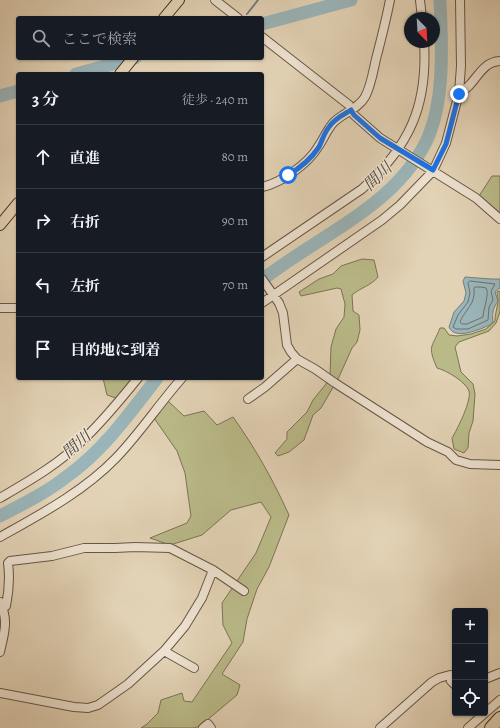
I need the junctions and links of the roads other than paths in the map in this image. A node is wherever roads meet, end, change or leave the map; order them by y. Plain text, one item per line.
1 (179, 0) edge
2 (216, 0) edge
3 (390, 0) edge
4 (420, 0) edge
5 (460, 0) edge
6 (421, 12) edge
7 (166, 16) edge
8 (236, 16) edge
9 (264, 39) edge
10 (424, 48) edge
11 (131, 60) edge
12 (500, 61) edge
13 (121, 72) edge
14 (459, 94) junction
15 (351, 110) junction
16 (400, 150) junction
17 (432, 170) junction
18 (264, 186) edge
19 (16, 206) edge
20 (500, 219) edge
21 (0, 226) edge
22 (264, 256) edge
23 (264, 282) edge
24 (273, 294) junction
25 (264, 301) edge
26 (0, 308) edge
27 (16, 308) edge
28 (297, 359) junction
29 (136, 380) edge
30 (180, 380) edge
31 (248, 399) dead end
32 (500, 465) edge
33 (0, 498) edge
34 (0, 537) edge
35 (213, 570) junction
36 (244, 591) dead end
37 (2, 605) edge
38 (164, 651) junction
39 (0, 652) edge
40 (194, 668) dead end
41 (500, 673) edge
42 (488, 678) edge
43 (452, 681) edge
44 (0, 693) edge
45 (500, 700) edge
46 (488, 710) edge
47 (482, 716) edge
48 (500, 718) edge
49 (203, 728) edge
50 (211, 728) edge
51 (380, 728) edge
52 (468, 728) edge
53 (491, 728) edge

1 - 7 main road
2 - 8 street
3 - 15 street
4 - 6 street
5 - 14 street
9 - 15 street
10 - 16 street
11 - 13 main road
12 - 14 street
14 - 17 street
15 - 16 street
15 - 18 street
16 - 17 street
16 - 22 street
17 - 20 street
17 - 24 street
19 - 21 main road
23 - 24 street
24 - 25 street
24 - 28 street
26 - 27 street
28 - 31 street
28 - 32 street
29 - 33 street
30 - 34 street
35 - 36 street
35 - 37 street
35 - 38 street
37 - 39 street
38 - 40 street
38 - 44 street
41 - 42 street
43 - 51 street
45 - 46 street
47 - 52 street
48 - 53 highway
49 - 50 street

